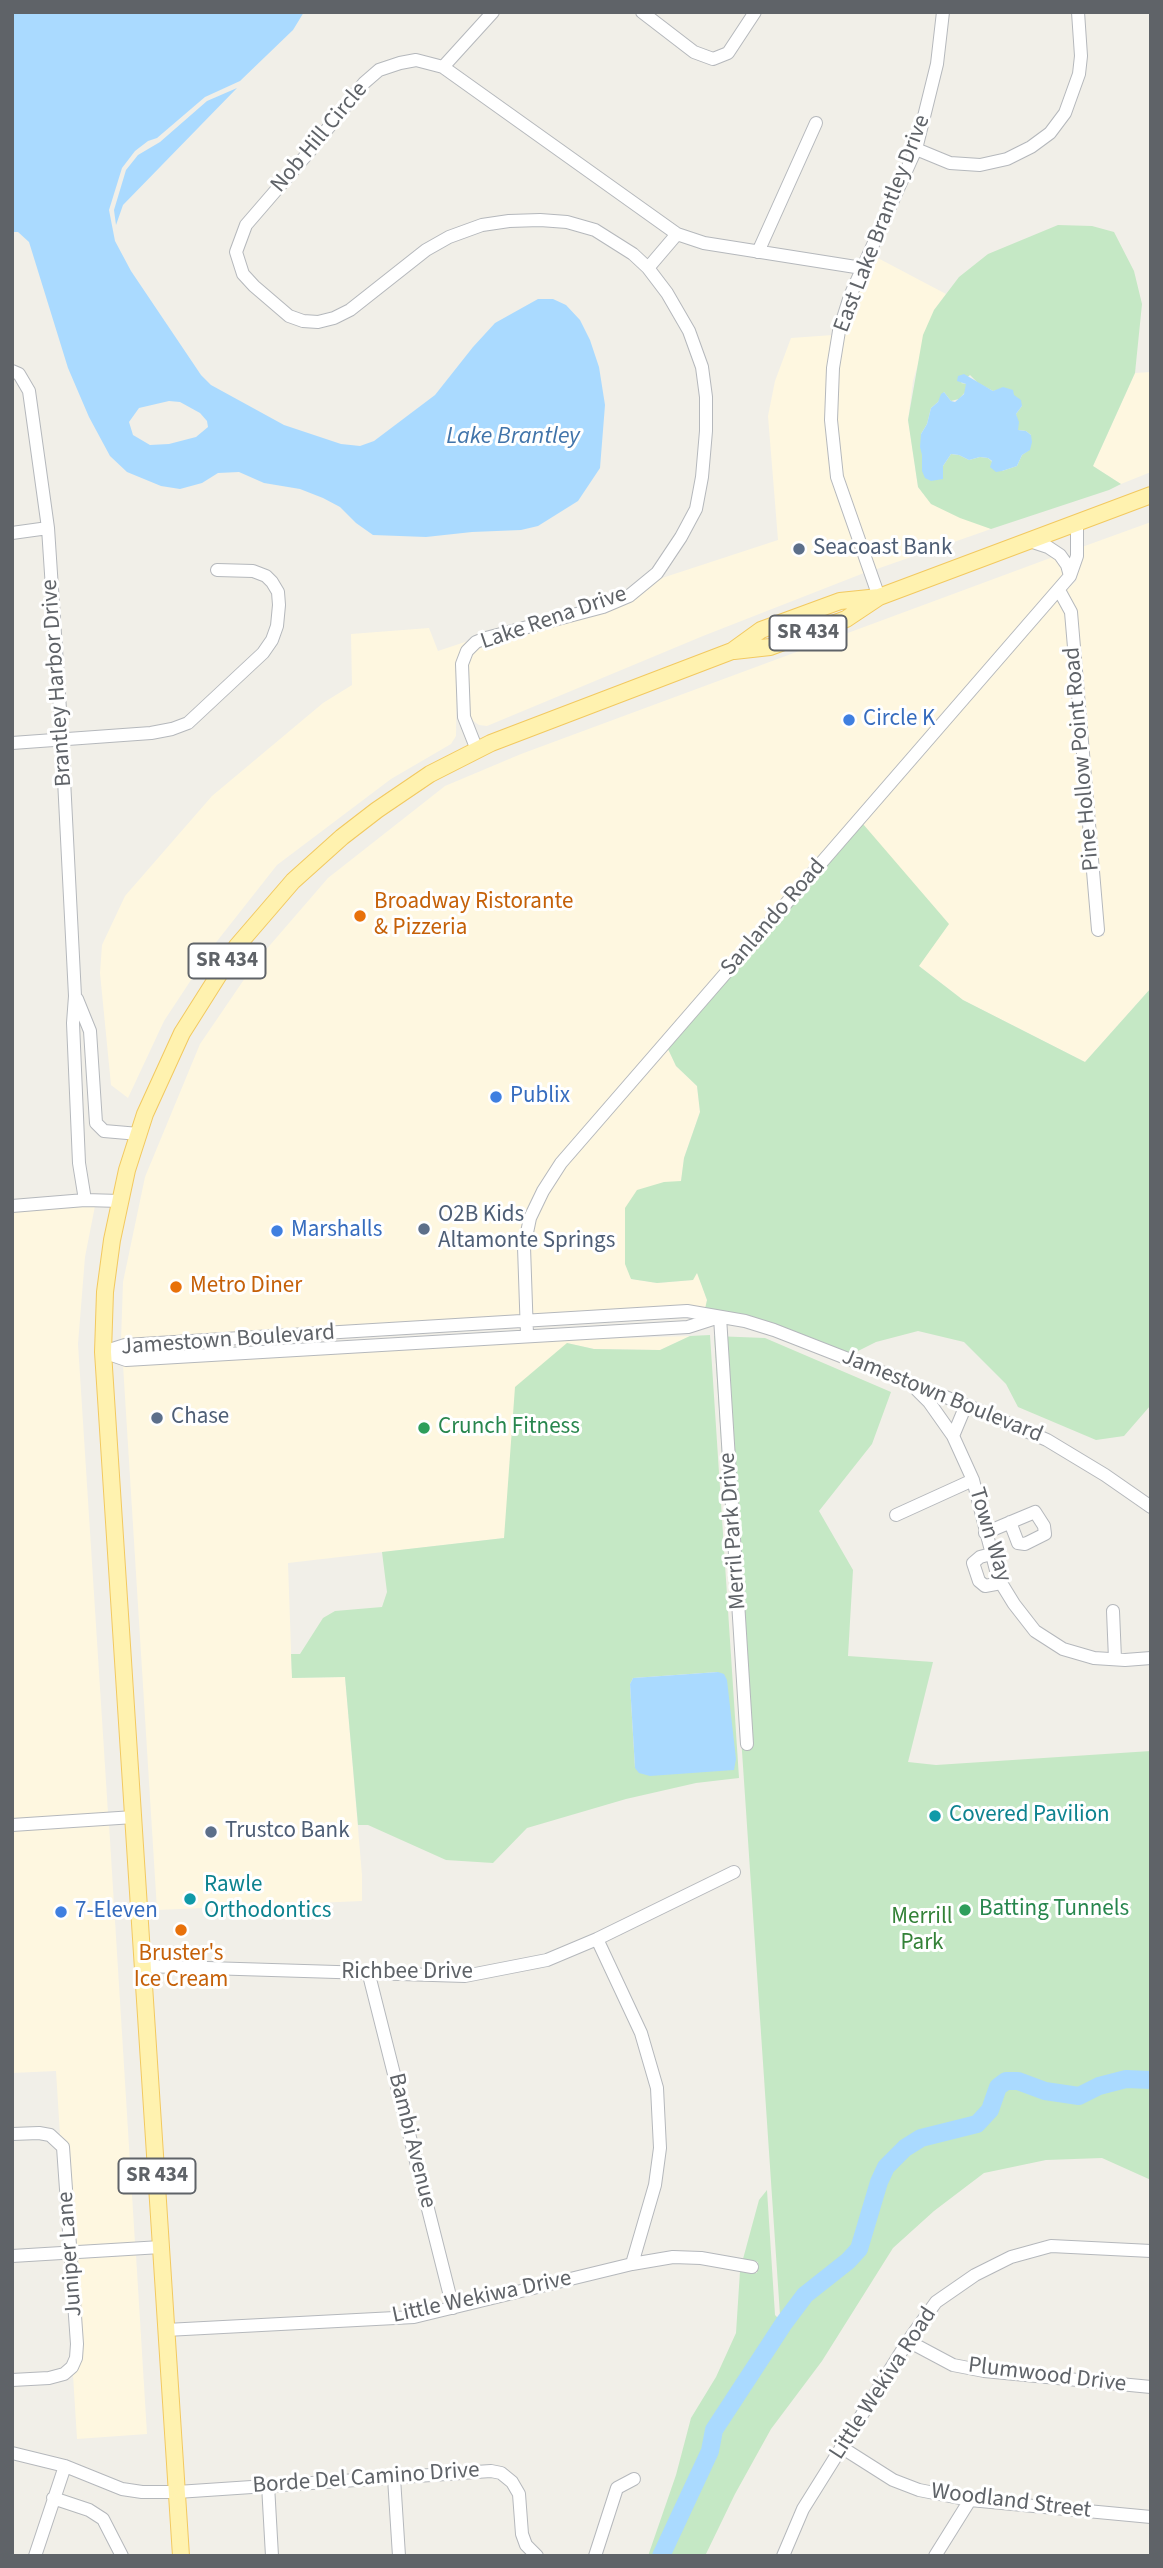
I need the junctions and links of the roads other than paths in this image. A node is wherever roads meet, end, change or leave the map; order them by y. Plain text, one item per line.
1 (494, 12) edge
2 (642, 12) edge
3 (755, 12) edge
4 (943, 12) edge
5 (1078, 12) edge
6 (443, 67) junction
7 (816, 123) dead end
8 (916, 149) junction
9 (677, 234) junction
10 (758, 252) junction
11 (648, 268) junction
12 (862, 268) junction
13 (16, 373) edge
14 (1151, 495) edge
15 (1077, 523) junction
16 (48, 528) junction
17 (12, 533) edge
18 (1030, 541) junction
19 (217, 570) dead end
20 (1070, 576) junction
21 (1059, 590) junction
22 (878, 597) junction
23 (62, 740) junction
24 (12, 743) edge
25 (477, 750) junction
26 (1098, 930) dead end
27 (75, 996) junction
28 (139, 1134) junction
29 (85, 1200) junction
30 (120, 1202) junction
31 (12, 1206) edge
32 (720, 1317) junction
33 (527, 1321) junction
34 (527, 1335) junction
35 (103, 1352) junction
36 (911, 1384) junction
37 (966, 1405) junction
38 (953, 1436) junction
39 (973, 1480) junction
40 (1151, 1507) edge
41 (896, 1515) dead end
42 (1010, 1522) junction
43 (985, 1533) junction
44 (991, 1554) junction
45 (1001, 1583) junction
46 (1113, 1612) dead end
47 (1151, 1658) edge
48 (1115, 1659) junction
49 (747, 1744) dead end
50 (134, 1817) junction
51 (12, 1825) edge
52 (734, 1872) dead end
53 (597, 1940) junction
54 (143, 1966) junction
55 (369, 1975) junction
56 (12, 2134) edge
57 (161, 2247) junction
58 (1151, 2251) edge
59 (70, 2253) junction
60 (12, 2256) edge
61 (632, 2264) junction
62 (752, 2267) dead end
63 (453, 2308) junction
64 (166, 2330) junction
65 (908, 2341) junction
66 (12, 2380) edge
67 (1151, 2387) edge
68 (841, 2447) junction
69 (12, 2453) edge
70 (65, 2466) junction
71 (394, 2478) junction
72 (634, 2479) dead end
73 (268, 2486) junction
74 (177, 2492) junction
75 (53, 2498) junction
76 (970, 2500) junction
77 (1151, 2518) edge
78 (35, 2556) edge
79 (122, 2556) edge
80 (181, 2556) edge
81 (272, 2556) edge
82 (398, 2556) edge
83 (537, 2556) edge
84 (595, 2556) edge
85 (783, 2556) edge
86 (935, 2556) edge

1 - 6 street
2 - 3 street
4 - 8 street, East Lake Brantley Drive
5 - 8 street
6 - 9 street, Nob Hill Circle
6 - 11 street, Nob Hill Circle
7 - 10 street
8 - 12 street, East Lake Brantley Drive
9 - 10 street, Nob Hill Circle
9 - 11 street
10 - 12 street, Nob Hill Circle
11 - 25 street, Lake Rena Drive
12 - 22 street, East Lake Brantley Drive
13 - 16 street, Brantley Harbor Drive
14 - 15 main road, SR 434
15 - 18 main road, SR 434
15 - 20 street, Sanlando Road
16 - 17 street
16 - 23 street, Brantley Harbor Drive
18 - 20 street
18 - 22 main road, SR 434
19 - 23 street
20 - 21 street, Sanlando Road
21 - 26 street, Pine Hollow Point Road
21 - 33 street, Sanlando Road
22 - 25 main road, SR 434
23 - 24 street
23 - 27 street, Brantley Harbor Drive
25 - 28 main road, SR 434
27 - 28 street, Brantley Harbor Drive
27 - 29 street, Brantley Harbor Drive
28 - 30 main road, SR 434
29 - 30 street
29 - 31 street
30 - 35 main road, SR 434
32 - 33 street, Jamestown Boulevard
32 - 34 street, Jamestown Boulevard
32 - 36 street, Jamestown Boulevard
32 - 49 street, Merril Park Drive
33 - 34 street, Sanlando Road
33 - 35 street, Jamestown Boulevard
34 - 35 street, Jamestown Boulevard
35 - 50 main road, SR 434
36 - 37 street, Jamestown Boulevard
36 - 38 street, Town Way
37 - 38 street
37 - 40 street, Jamestown Boulevard
38 - 39 street, Town Way
39 - 41 street
39 - 43 street, Town Way
42 - 42 street
42 - 43 street
43 - 44 street, Town Way
44 - 45 street, Town Way
44 - 45 street
45 - 48 street, Town Way
46 - 48 street
47 - 48 street, Town Way
50 - 51 street
50 - 54 main road, SR 434
52 - 53 street, Richbee Drive
53 - 55 street, Richbee Drive
53 - 61 street
54 - 55 street, Richbee Drive
54 - 57 main road, SR 434
55 - 63 street, Bambi Avenue
56 - 59 street, Juniper Lane
57 - 59 street
57 - 64 main road, SR 434
58 - 65 street, Little Wekiva Road
59 - 60 street
59 - 66 street, Juniper Lane
61 - 62 street, Little Wekiwa Drive
61 - 63 street, Little Wekiwa Drive
63 - 64 street, Little Wekiwa Drive
64 - 74 main road, SR 434
65 - 67 street, Plumwood Drive
65 - 68 street, Little Wekiva Road
68 - 76 street, Woodland Street
68 - 85 street, Little Wekiva Road
69 - 70 street, Borde Del Camino Drive
70 - 74 street, Borde Del Camino Drive
70 - 75 street
71 - 73 street, Borde Del Camino Drive
71 - 82 street
71 - 83 street, Borde Del Camino Drive
72 - 84 street
73 - 74 street, Borde Del Camino Drive
73 - 81 street
74 - 80 main road, SR 434
75 - 78 street
75 - 79 street
76 - 77 street, Woodland Street
76 - 86 street

